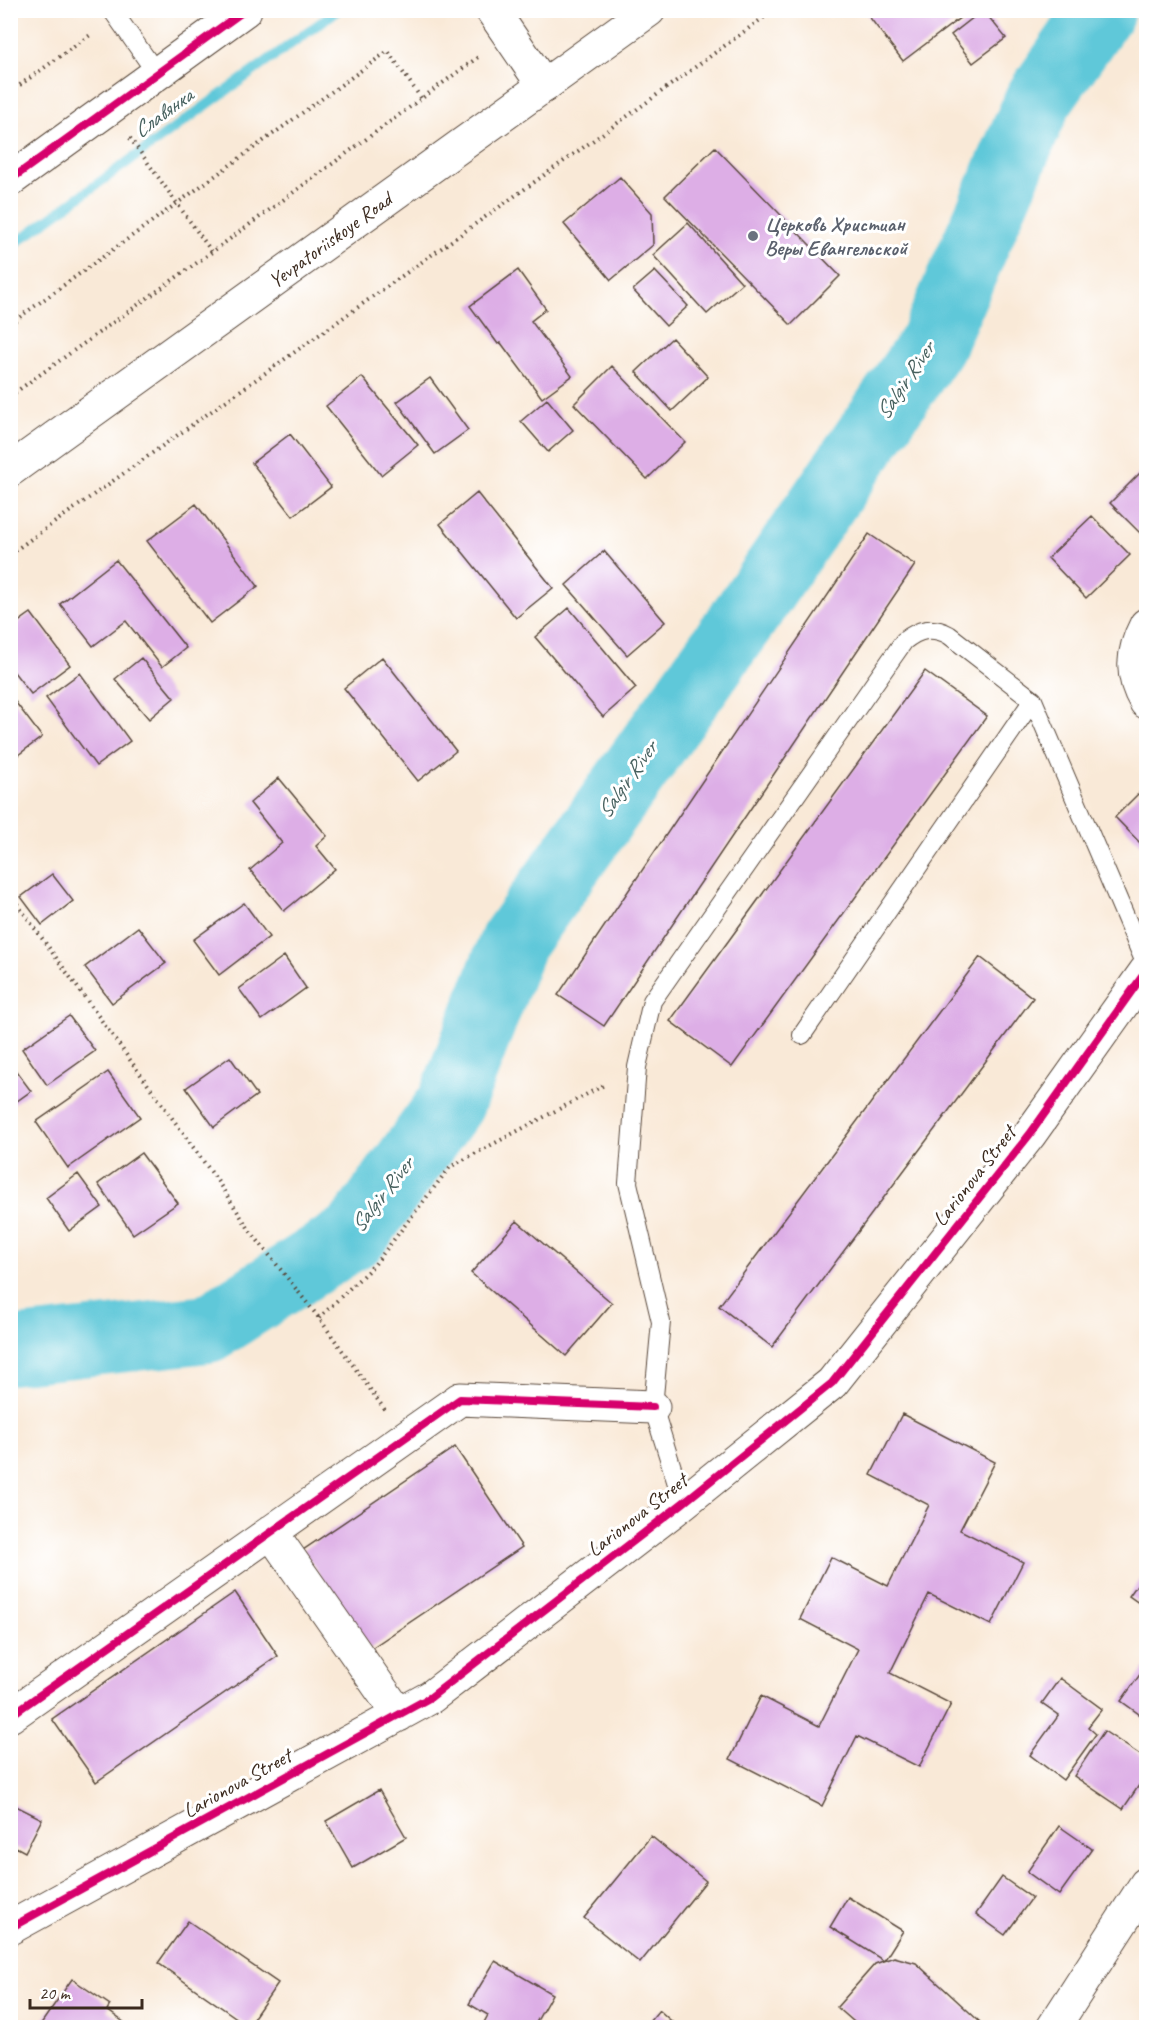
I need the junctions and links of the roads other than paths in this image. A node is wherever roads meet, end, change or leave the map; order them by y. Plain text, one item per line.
1 (245, 10) edge
2 (649, 10) edge
3 (114, 14) edge
4 (501, 22) edge
5 (157, 74) junction
6 (544, 86) junction
7 (10, 180) edge
8 (10, 470) edge
9 (1146, 625) edge
10 (1033, 700) junction
11 (1146, 702) edge
12 (1146, 965) edge
13 (1146, 971) edge
14 (802, 1035) dead end
15 (653, 1407) junction
16 (683, 1503) junction
17 (271, 1532) junction
18 (399, 1715) junction
19 (10, 1716) edge
20 (1146, 1884) edge
21 (10, 1928) edge
22 (1053, 2028) edge

1 - 5 street
2 - 6 street, Yevpatoriiskoye Road
3 - 5 lane
4 - 6 street
5 - 7 street
6 - 8 street, Yevpatoriiskoye Road
9 - 11 street
10 - 12 lane
10 - 14 lane
10 - 15 lane
13 - 16 street, Larionova Street
15 - 16 lane
15 - 17 street
16 - 18 street, Larionova Street
17 - 18 street
17 - 19 street
18 - 21 street, Larionova Street
20 - 22 street

